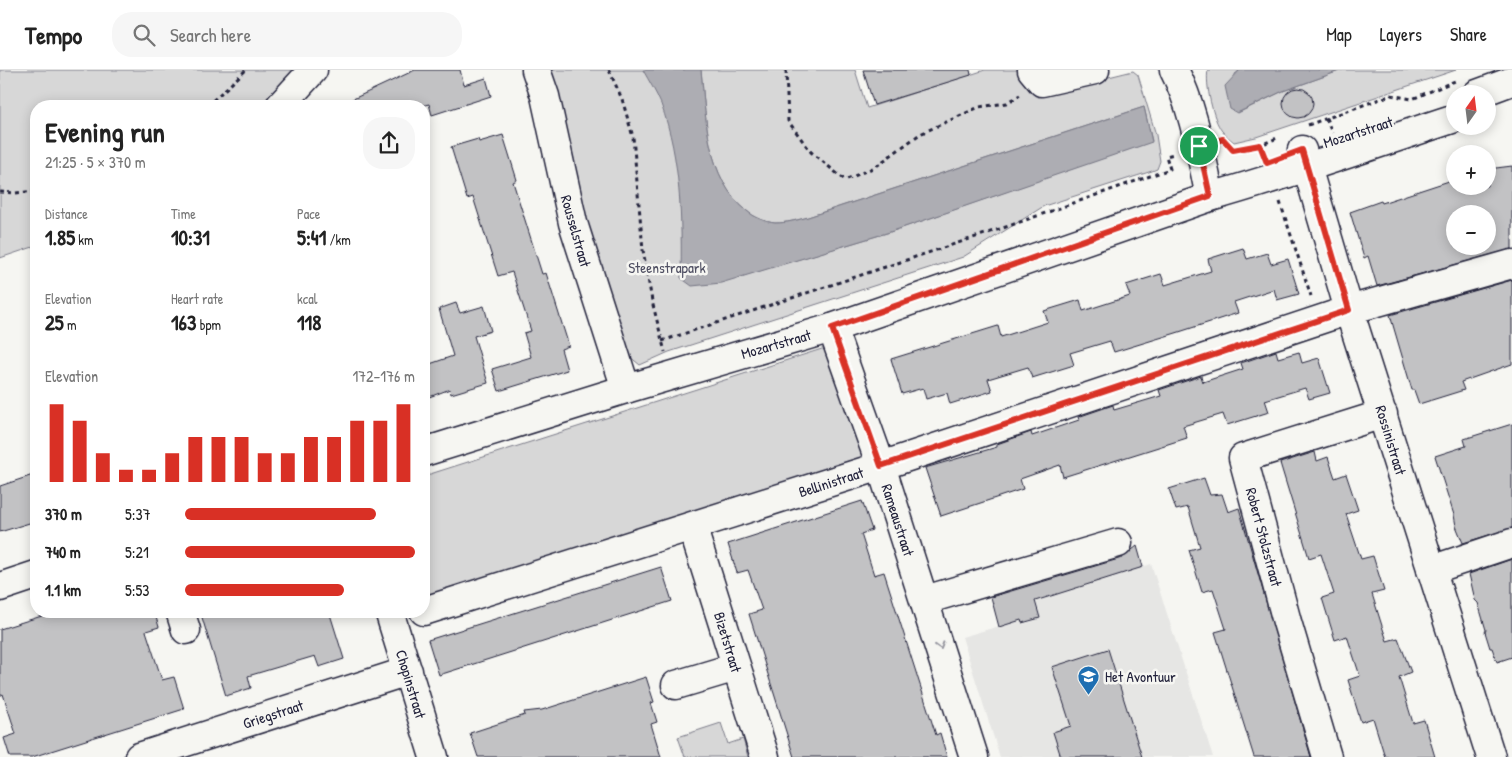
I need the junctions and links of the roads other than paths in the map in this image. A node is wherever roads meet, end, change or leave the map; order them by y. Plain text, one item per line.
1 (313, 70) edge
2 (536, 70) edge
3 (1095, 70) edge
4 (1037, 76) edge
5 (1178, 77) edge
6 (1512, 81) edge
7 (1493, 85) edge
8 (1446, 97) edge
9 (1512, 99) edge
10 (286, 100) edge
11 (1496, 105) edge
12 (1446, 120) edge
13 (1299, 145) junction
14 (1210, 196) junction
15 (1512, 264) edge
16 (1349, 310) junction
17 (832, 328) junction
18 (626, 389) junction
19 (1383, 414) junction
20 (430, 450) edge
21 (881, 466) junction
22 (692, 526) junction
23 (1118, 543) dead end
24 (1512, 543) edge
25 (1431, 570) junction
26 (30, 577) edge
27 (0, 587) edge
28 (925, 600) junction
29 (430, 609) edge
30 (391, 618) edge
31 (736, 667) junction
32 (408, 671) junction
33 (676, 685) dead end
34 (188, 749) edge
35 (139, 757) edge
36 (434, 757) edge
37 (764, 757) edge
38 (974, 757) edge
39 (1327, 757) edge
40 (1491, 757) edge

1 - 10 street
2 - 18 street, Rousselstraat
3 - 4 street
5 - 14 street
6 - 7 street, Mozartstraat
8 - 13 street, Mozartstraat
9 - 11 street
12 - 13 street, Mozartstraat
13 - 14 street, Mozartstraat
13 - 16 street, Rossinistraat
14 - 17 street, Mozartstraat
15 - 16 street
16 - 19 street, Rossinistraat
16 - 21 street, Bellinistraat
17 - 18 street, Mozartstraat
17 - 21 street, Rameaustraat
18 - 20 street, Mozartstraat
19 - 25 street, Rossinistraat
19 - 39 street, Robert Stolzstraat
21 - 22 street, Bellinistraat
21 - 28 street, Rameaustraat
22 - 29 street, Bellinistraat
22 - 31 street, Bizetstraat
23 - 28 street
24 - 25 street
25 - 40 street, Rossinistraat
26 - 27 street
28 -> 38 street, Rameaustraat
30 - 32 street, Chopinstraat
31 - 33 street
31 - 37 street, Bizetstraat
32 - 34 street, Griegstraat
32 - 36 street, Chopinstraat
34 - 35 street, Griegstraat

